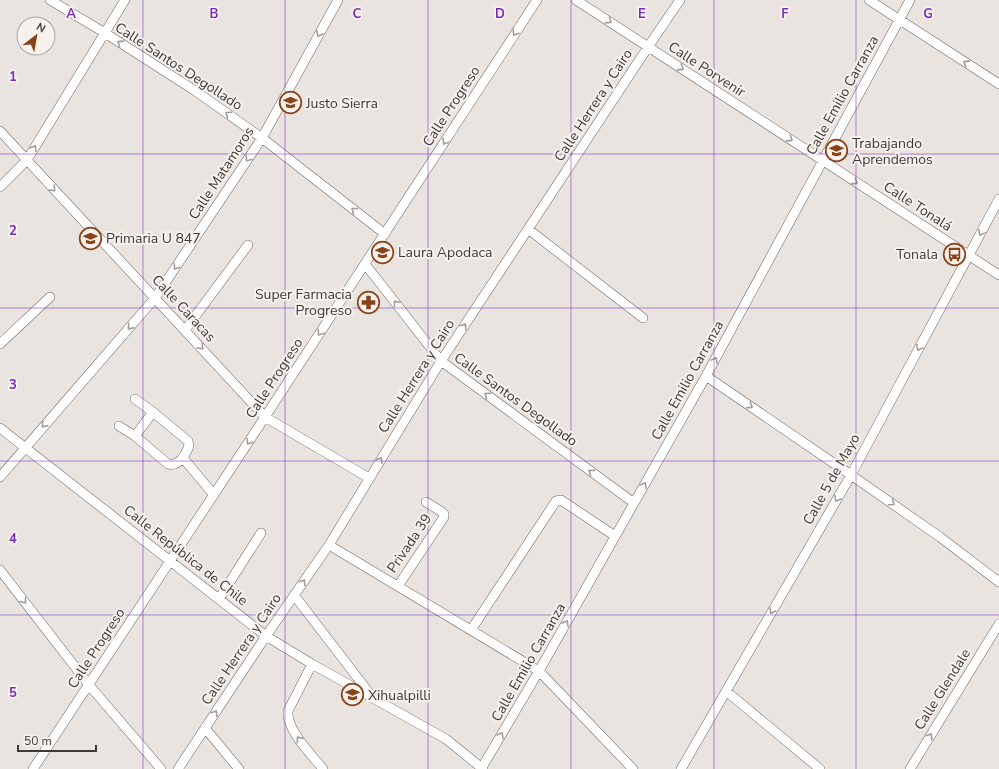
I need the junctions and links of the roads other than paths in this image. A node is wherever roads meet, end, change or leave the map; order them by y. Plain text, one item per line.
1 (50, 0) edge
2 (125, 0) edge
3 (338, 0) edge
4 (537, 0) edge
5 (576, 0) edge
6 (680, 0) edge
7 (869, 0) edge
8 (910, 0) edge
9 (899, 20) junction
10 (105, 33) junction
11 (648, 47) junction
12 (999, 84) edge
13 (0, 131) edge
14 (262, 138) junction
15 (27, 160) junction
16 (822, 161) junction
17 (0, 187) edge
18 (999, 199) edge
19 (528, 229) junction
20 (385, 234) junction
21 (248, 245) dead end
22 (969, 255) junction
23 (365, 264) junction
24 (999, 275) edge
25 (50, 297) dead end
26 (155, 298) junction
27 (643, 318) dead end
28 (185, 330) junction
29 (0, 344) edge
30 (441, 361) junction
31 (706, 376) junction
32 (135, 399) dead end
33 (153, 412) junction
34 (266, 417) junction
35 (119, 426) dead end
36 (0, 428) edge
37 (135, 436) junction
38 (25, 447) junction
39 (183, 458) junction
40 (851, 475) junction
41 (0, 477) edge
42 (369, 478) junction
43 (214, 495) junction
44 (426, 502) dead end
45 (634, 503) junction
46 (261, 533) dead end
47 (615, 536) junction
48 (329, 545) junction
49 (170, 561) junction
50 (0, 570) edge
51 (999, 582) edge
52 (398, 586) junction
53 (294, 595) junction
54 (219, 599) junction
55 (999, 624) edge
56 (471, 630) junction
57 (266, 636) junction
58 (312, 664) junction
59 (539, 671) junction
60 (89, 685) junction
61 (726, 691) junction
62 (373, 698) junction
63 (205, 728) junction
64 (33, 769) edge
65 (160, 769) edge
66 (178, 769) edge
67 (239, 769) edge
68 (323, 769) edge
69 (482, 769) edge
70 (633, 769) edge
71 (681, 769) edge
72 (820, 769) edge
73 (910, 769) edge

1 - 10 street, Calle Santos Degollado
2 - 10 street
3 -> 14 street, Calle Matamoros
4 -> 20 street, Calle Progreso
5 -> 11 street, Calle Porvenir
6 - 11 street, Calle Herrera y Cairo
7 - 9 street
8 - 9 street, Calle Emilio Carranza
12 -> 9 street
9 - 16 street, Calle Emilio Carranza
14 -> 10 street, Calle Santos Degollado
15 -> 10 street
11 -> 16 street, Calle Porvenir
11 - 19 street, Calle Herrera y Cairo
13 - 15 street, Calle Caracas
20 -> 14 street, Calle Santos Degollado
14 -> 26 street, Calle Matamoros
15 - 17 street
15 -> 26 street, Calle Caracas
16 -> 22 street, Calle Tonalá
31 -> 16 street, Calle Emilio Carranza
18 -> 22 street, Calle 5 de Mayo
19 - 27 street
30 -> 19 street, Calle Herrera y Cairo
20 - 23 street, Calle Progreso
21 - 28 street
22 - 24 street, Calle Tonalá
22 -> 40 street, Calle 5 de Mayo
30 -> 23 street, Calle Santos Degollado
23 -> 34 street, Calle Progreso
25 - 29 street
26 - 28 street, Calle Caracas
26 -> 38 street, Calle Matamoros
28 -> 34 street, Calle Caracas
42 -> 30 street, Calle Herrera y Cairo
45 -> 30 street, Calle Santos Degollado
31 -> 40 street
45 -> 31 street, Calle Emilio Carranza
32 - 33 street
33 - 37 street
33 - 39 street
34 - 42 street, Calle Caracas
34 -> 43 street, Calle Progreso
35 - 37 street
36 - 38 street, Calle República de Chile
37 - 39 street
38 - 41 street, Calle Matamoros
38 - 49 street, Calle República de Chile
39 - 43 street
40 -> 51 street
40 -> 61 street, Calle 5 de Mayo
42 - 48 street, Calle Herrera y Cairo
43 - 49 street, Calle Progreso
44 - 52 street, Privada 39
45 - 47 street, Calle Emilio Carranza
46 - 54 street
47 - 56 street
59 -> 47 street, Calle Emilio Carranza
48 - 52 street
53 -> 48 street, Calle Herrera y Cairo
49 - 54 street, Calle República de Chile
49 - 60 street, Calle Progreso
50 -> 60 street
52 - 56 street
53 - 57 street, Calle Herrera y Cairo
53 - 62 street
54 - 57 street, Calle República de Chile
73 -> 55 street, Calle Glendale
56 - 59 street
57 - 58 street, Calle República de Chile
63 -> 57 street, Calle Herrera y Cairo
58 - 62 street, Calle República de Chile
68 -> 58 street
69 -> 59 street, Calle Emilio Carranza
59 - 70 street
60 - 64 street, Calle Progreso
60 - 65 street
61 - 71 street, Calle 5 de Mayo
61 - 72 street
62 - 69 street, Calle República de Chile
63 - 66 street, Calle Herrera y Cairo
63 - 67 street

